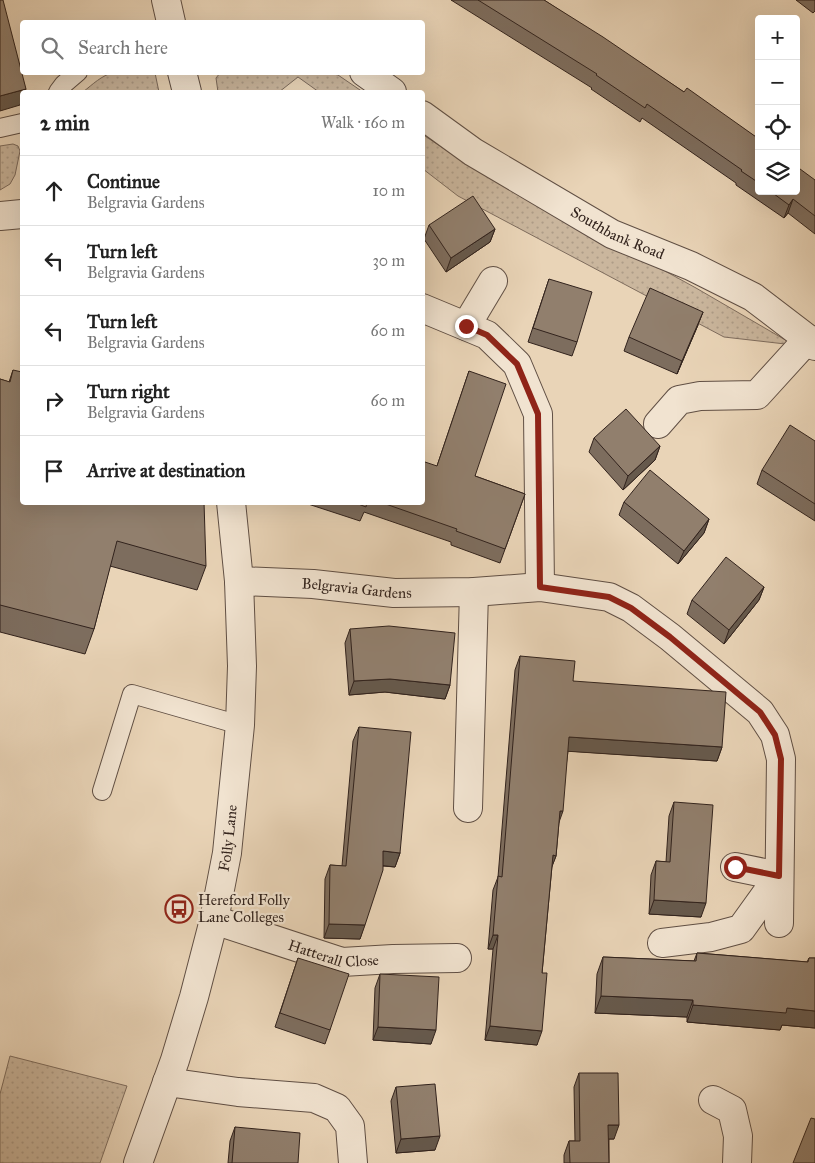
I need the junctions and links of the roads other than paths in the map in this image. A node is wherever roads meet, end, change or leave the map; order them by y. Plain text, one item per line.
1 (166, 0) edge
2 (171, 20) edge
3 (74, 75) edge
4 (183, 75) edge
5 (368, 75) edge
6 (60, 90) edge
7 (186, 90) edge
8 (389, 90) edge
9 (425, 117) edge
10 (20, 123) edge
11 (0, 128) edge
12 (20, 214) edge
13 (0, 216) edge
14 (493, 281) dead end
15 (425, 309) edge
16 (466, 326) junction
17 (811, 342) edge
18 (658, 424) dead end
19 (231, 505) edge
20 (239, 581) junction
21 (540, 587) junction
22 (474, 592) junction
23 (240, 725) junction
24 (102, 791) dead end
25 (468, 808) dead end
26 (735, 867) dead end
27 (779, 876) junction
28 (214, 920) junction
29 (778, 923) dead end
30 (662, 943) dead end
31 (457, 958) dead end
32 (167, 1082) junction
33 (713, 1100) dead end
34 (138, 1163) edge
35 (353, 1163) edge
36 (737, 1163) edge

1 - 2 street
3 - 6 lane
4 - 7 street
5 - 8 street
9 - 17 street, Southbank Road
10 - 11 lane
12 - 13 street
14 - 16 street
15 - 16 street
16 - 21 street
17 - 18 street
19 - 20 street, Folly Lane
20 - 22 street, Belgravia Gardens
20 - 23 street, Folly Lane
21 - 22 street, Belgravia Gardens
21 - 27 street, Belgravia Gardens
22 - 25 street
23 - 24 lane
23 - 28 street, Folly Lane
26 - 27 street
27 - 29 street, Belgravia Gardens
27 - 30 street
28 - 31 street, Hatterall Close
28 - 32 street, Folly Lane
32 - 34 street, Folly Lane
32 - 35 street
33 - 36 street

